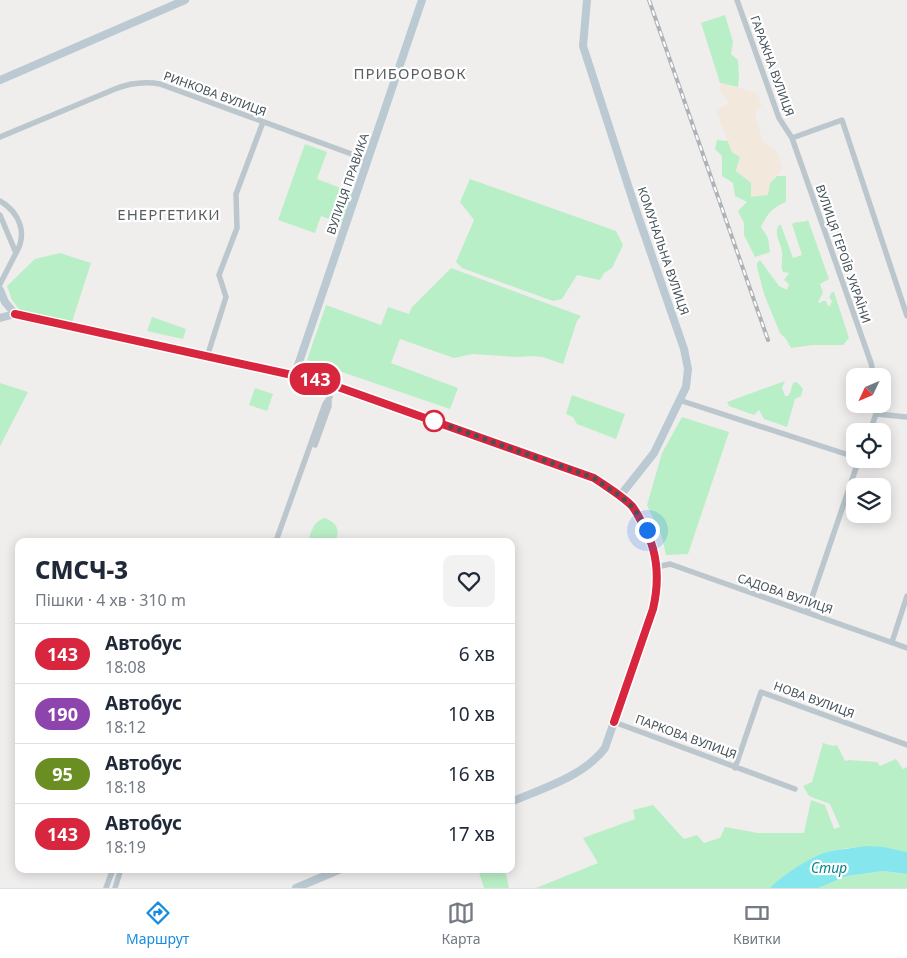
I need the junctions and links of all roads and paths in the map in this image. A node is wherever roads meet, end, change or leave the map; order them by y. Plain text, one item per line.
1 (185, 0) edge
2 (422, 0) edge
3 (587, 0) edge
4 (737, 0) edge
5 (0, 80) edge
6 (263, 122) junction
7 (0, 137) edge
8 (792, 138) junction
9 (368, 160) junction
10 (0, 201) edge
11 (0, 215) edge
12 (16, 253) junction
13 (0, 284) edge
14 (0, 290) edge
15 (15, 314) junction
16 (907, 316) edge
17 (0, 318) edge
18 (207, 356) junction
19 (872, 368) edge
20 (295, 374) junction
21 (679, 400) junction
22 (876, 414) joint
23 (907, 417) edge
24 (873, 423) edge
25 (846, 454) edge
26 (856, 468) edge
27 (620, 496) junction
28 (277, 538) edge
29 (281, 538) edge
30 (657, 567) junction
31 (907, 597) edge
32 (806, 612) junction
33 (892, 642) junction
34 (907, 648) edge
35 (614, 722) junction
36 (907, 745) edge
37 (735, 768) junction
38 (795, 789) dead end
39 (515, 800) edge
40 (112, 873) edge
41 (121, 873) edge
42 (332, 873) edge
43 (106, 888) edge
44 (115, 888) edge
45 (296, 888) edge

1 - 5 street
2 - 9 street, ВУЛИЦЯ ПРАВИКА
3 - 21 street, КОМУНАЛЬНА ВУЛИЦЯ
4 - 8 street, ГАРАЖНА ВУЛИЦЯ
6 - 7 street, РИНКОВА ВУЛИЦЯ
6 - 9 street, РИНКОВА ВУЛИЦЯ
6 - 18 street
8 - 16 street
8 - 19 street, ВУЛИЦЯ ГЕРОЇВ УКРАЇНИ
9 - 20 street, ВУЛИЦЯ ПРАВИКА
10 - 12 street
11 - 12 street
12 - 13 street
14 - 15 street
15 - 17 street
15 - 18 street
18 - 20 street
20 - 27 street
21 - 25 street
21 - 27 street, КОМУНАЛЬНА ВУЛИЦЯ
22 - 23 street
22 - 24 street
26 - 32 street
27 - 30 street
28 - 29 street
30 - 32 street, САДОВА ВУЛИЦЯ
30 - 35 street
31 - 33 street
32 - 33 street, САДОВА ВУЛИЦЯ
33 - 34 street, САДОВА ВУЛИЦЯ
35 - 37 street, ПАРКОВА ВУЛИЦЯ
35 - 39 street
36 - 37 street, НОВА ВУЛИЦЯ
37 - 38 street, ПАРКОВА ВУЛИЦЯ
40 - 43 street
41 - 44 street
42 - 45 street

